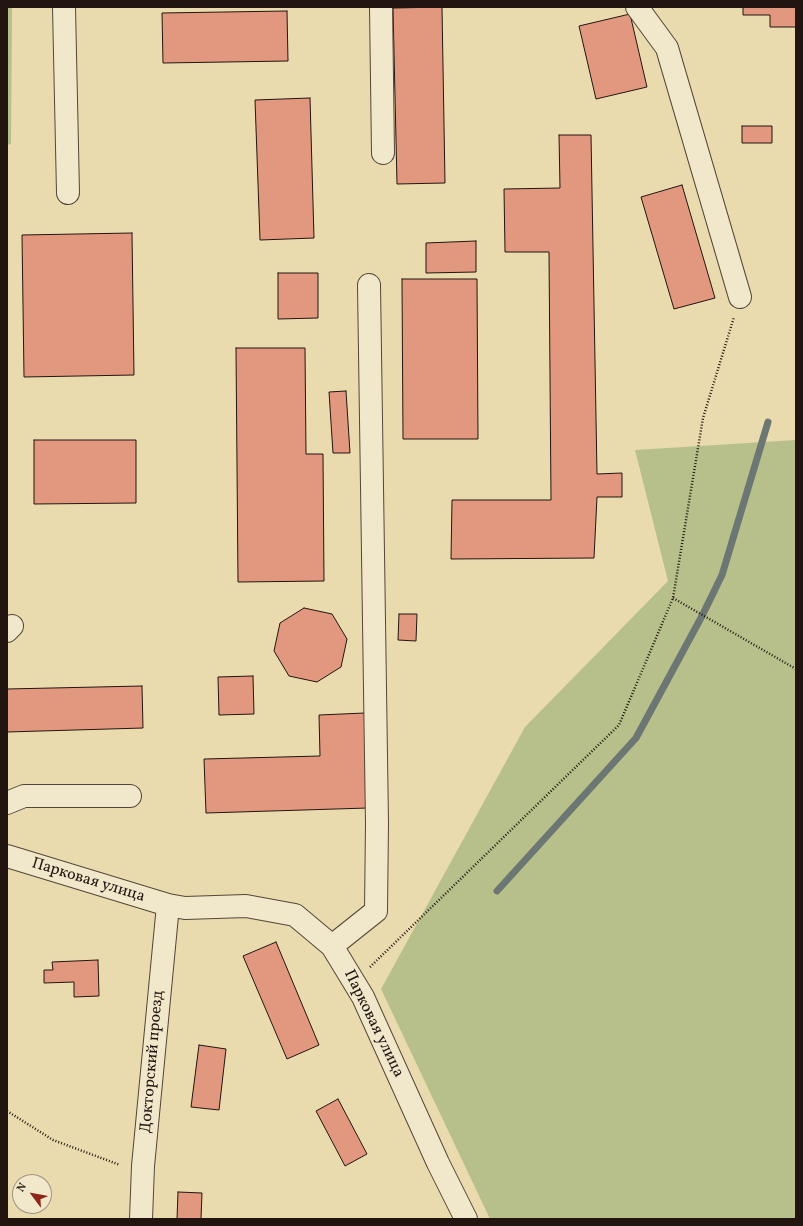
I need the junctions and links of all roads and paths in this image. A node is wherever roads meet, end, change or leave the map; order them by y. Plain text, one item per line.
1 (64, 7) edge
2 (381, 7) edge
3 (636, 7) edge
4 (383, 153) dead end
5 (68, 193) dead end
6 (370, 285) dead end
7 (740, 297) joint
8 (673, 598) junction
9 (796, 669) edge
10 (130, 796) dead end
11 (7, 803) edge
12 (7, 856) edge
13 (168, 905) junction
14 (332, 946) junction
15 (354, 982) junction
16 (7, 1111) edge
17 (143, 1174) junction
18 (141, 1219) edge
19 (466, 1219) edge

1 - 5 street
2 - 4 street
3 - 7 street
6 - 14 street
7 - 8 path
8 - 9 path
8 - 15 path
10 - 11 street
12 - 13 street, Парковая улица
13 - 14 street, Парковая улица
13 - 17 street, Докторский проезд
14 - 15 street, Парковая улица
15 - 19 street, Парковая улица
16 - 17 path
17 - 18 street, Докторский проезд

